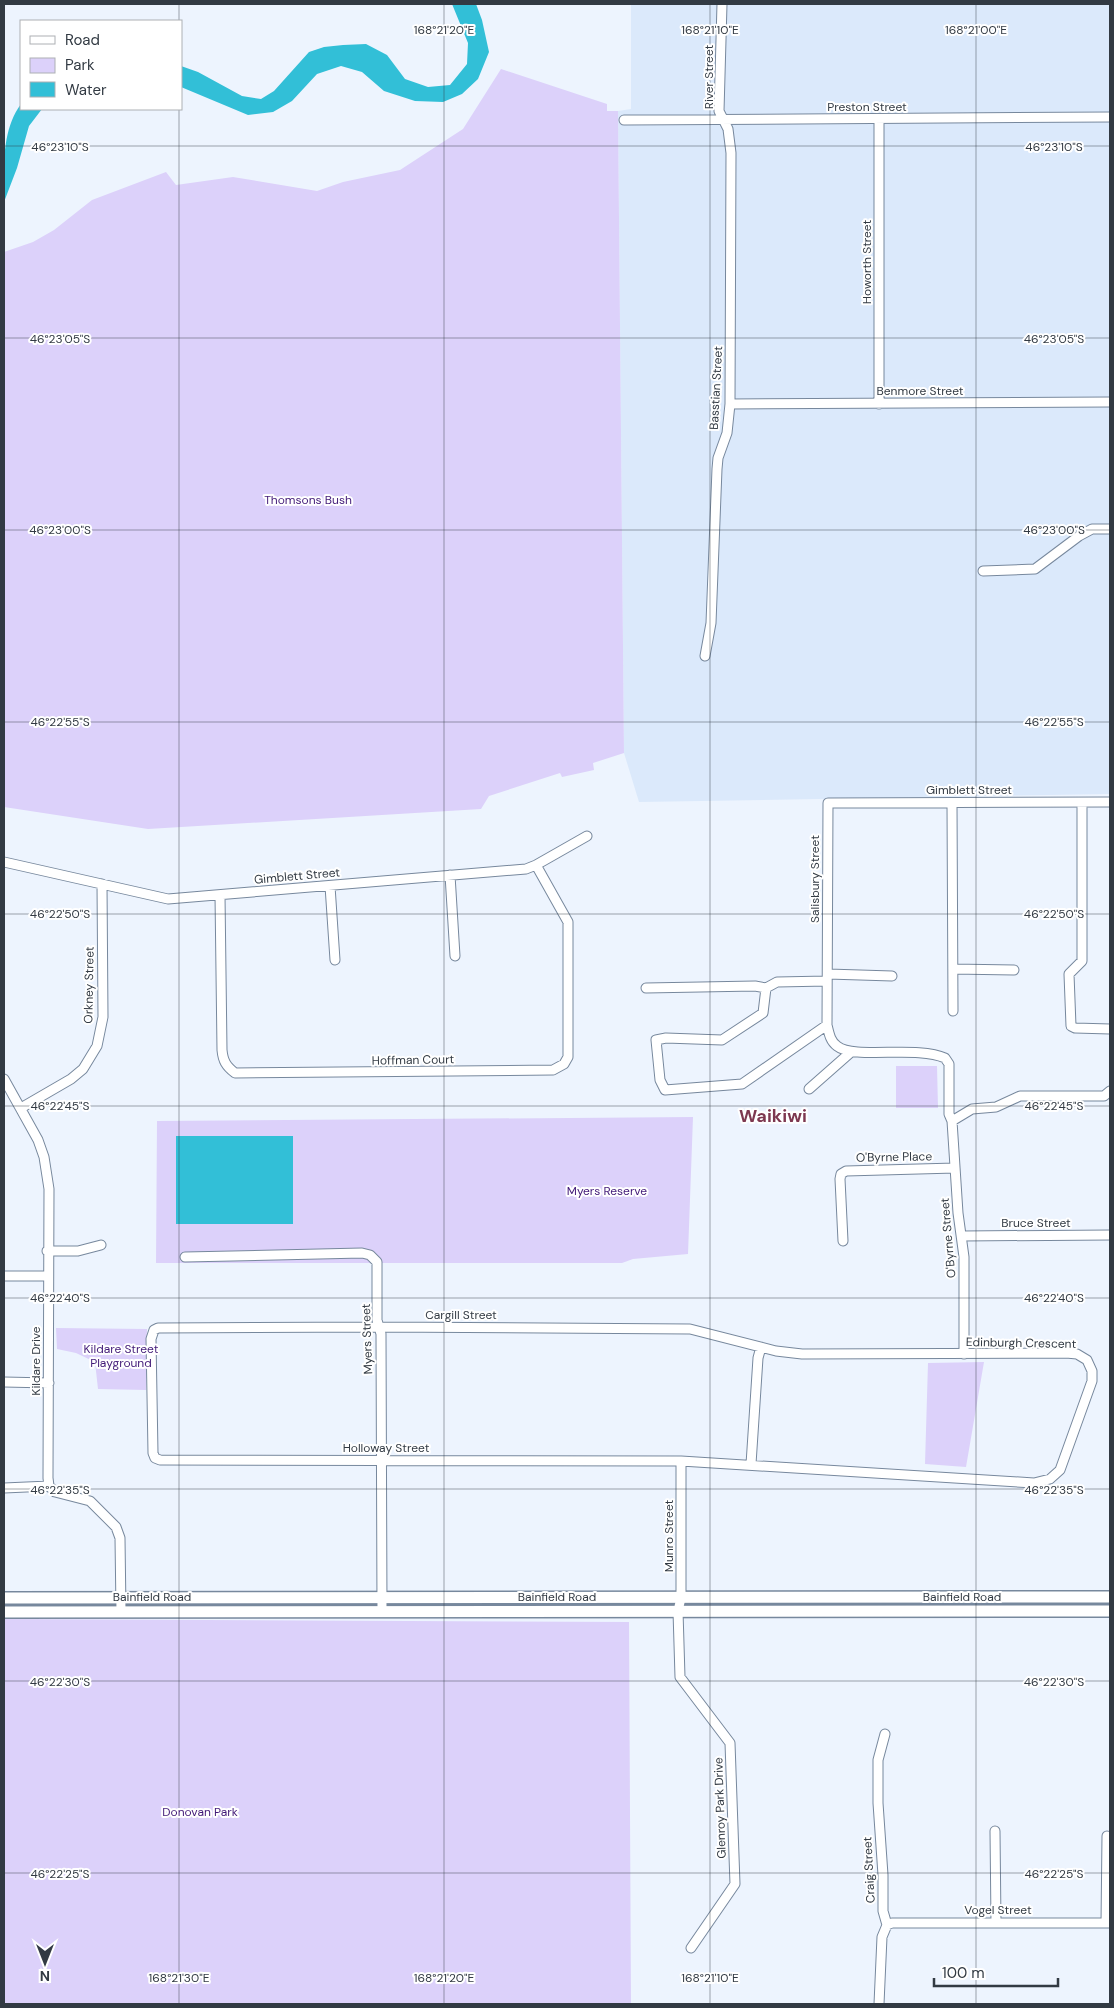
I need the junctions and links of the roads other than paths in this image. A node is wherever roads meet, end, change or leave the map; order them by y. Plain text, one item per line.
1 (722, 4) edge
2 (1110, 117) edge
3 (624, 120) dead end
4 (724, 120) junction
5 (879, 120) junction
6 (1110, 402) edge
7 (730, 404) junction
8 (879, 404) junction
9 (1110, 529) edge
10 (983, 571) dead end
11 (705, 656) dead end
12 (1082, 802) junction
13 (1110, 802) edge
14 (828, 803) joint
15 (952, 803) junction
16 (587, 836) dead end
17 (4, 862) edge
18 (536, 865) junction
19 (450, 876) junction
20 (102, 884) junction
21 (330, 886) junction
22 (220, 895) junction
23 (455, 956) dead end
24 (334, 960) dead end
25 (953, 970) junction
26 (1014, 970) dead end
27 (892, 976) dead end
28 (827, 978) junction
29 (646, 988) dead end
30 (766, 988) junction
31 (953, 1011) dead end
32 (827, 1025) junction
33 (1110, 1029) edge
34 (851, 1052) junction
35 (4, 1079) edge
36 (809, 1090) dead end
37 (1110, 1091) edge
38 (21, 1108) junction
39 (952, 1121) junction
40 (955, 1168) junction
41 (1110, 1235) edge
42 (962, 1236) junction
43 (843, 1241) dead end
44 (101, 1245) dead end
45 (47, 1251) junction
46 (185, 1257) dead end
47 (4, 1276) edge
48 (47, 1276) junction
49 (379, 1327) junction
50 (158, 1328) joint
51 (761, 1347) junction
52 (964, 1354) junction
53 (4, 1382) edge
54 (48, 1382) junction
55 (382, 1460) junction
56 (681, 1461) junction
57 (750, 1464) junction
58 (49, 1486) junction
59 (4, 1488) edge
60 (1110, 1597) edge
61 (4, 1598) edge
62 (120, 1598) junction
63 (382, 1598) junction
64 (534, 1598) junction
65 (681, 1598) junction
66 (824, 1598) junction
67 (1045, 1598) junction
68 (121, 1611) junction
69 (382, 1611) junction
70 (534, 1611) junction
71 (678, 1611) junction
72 (824, 1611) junction
73 (1045, 1611) junction
74 (1110, 1611) edge
75 (4, 1612) edge
76 (885, 1734) dead end
77 (995, 1831) dead end
78 (1107, 1836) dead end
79 (1108, 1922) edge
80 (996, 1923) junction
81 (887, 1925) junction
82 (691, 1948) dead end
83 (879, 2004) edge

1 - 4 street, River Street
2 - 5 street, Preston Street
3 - 4 street, Preston Street
4 - 5 street, Preston Street
4 - 7 street, Basstian Street
5 - 8 street, Howorth Street
6 - 8 street, Benmore Street
7 - 8 street, Benmore Street
7 - 11 street, Basstian Street
9 - 10 street
12 - 13 street, Gimblett Street
12 - 15 street, Gimblett Street
12 - 33 street
14 - 15 street, Gimblett Street
14 - 28 street, Salisbury Street
15 - 25 street
16 - 18 street, Gimblett Street
17 - 20 street, Gimblett Street
18 - 19 street, Gimblett Street
18 - 22 street, Hoffman Court
19 - 21 street, Gimblett Street
19 - 23 street
20 - 22 street, Gimblett Street
20 - 38 street, Orkney Street
21 - 22 street, Gimblett Street
21 - 24 street
25 - 26 street
25 - 31 street
27 - 28 street
28 - 30 street
28 - 32 street, Salisbury Street
29 - 30 street
30 - 32 street
32 - 34 street
34 - 36 street
34 - 39 street, O'Byrne Street
35 - 38 street, Kildare Drive
37 - 39 street
38 - 45 street, Kildare Drive
39 - 40 street, O'Byrne Street
40 - 42 street, O'Byrne Street
40 - 43 street, O'Byrne Place
41 - 42 street, Bruce Street
42 - 52 street, O'Byrne Street
44 - 45 street
45 - 48 street, Kildare Drive
46 - 49 street, Myers Street
47 - 48 street
48 - 54 street, Kildare Drive
49 - 50 street, Cargill Street
49 - 51 street, Cargill Street
49 - 55 street, Myers Street
50 - 55 street, Holloway Street
51 - 52 street, Edinburgh Crescent
51 - 57 street
52 - 57 street, Edinburgh Crescent
53 - 54 street
54 - 58 street, Kildare Drive
55 - 56 street, Holloway Street
55 - 63 street, Myers Street
56 - 57 street, Holloway Street
56 - 65 street, Munro Street
58 - 59 street
58 - 62 street
60 - 67 main road, Bainfield Road
61 - 62 main road, Bainfield Road
62 - 63 main road, Bainfield Road
62 - 68 street
63 - 64 main road, Bainfield Road
63 - 69 street, Myers Street
64 - 65 main road, Bainfield Road
64 - 70 main road
65 - 66 main road, Bainfield Road
65 - 71 street, Munro Street
66 - 67 main road, Bainfield Road
66 - 72 main road
67 - 73 main road
68 - 69 main road, Bainfield Road
68 - 75 main road, Bainfield Road
69 - 70 main road, Bainfield Road
70 - 71 main road, Bainfield Road
71 - 72 main road, Bainfield Road
71 - 82 street, Glenroy Park Drive
72 - 73 main road, Bainfield Road
73 - 74 main road, Bainfield Road
76 - 81 street, Craig Street
77 - 80 street
78 - 79 street
79 - 80 street, Vogel Street
80 - 81 street, Vogel Street
81 - 83 street, Craig Street

